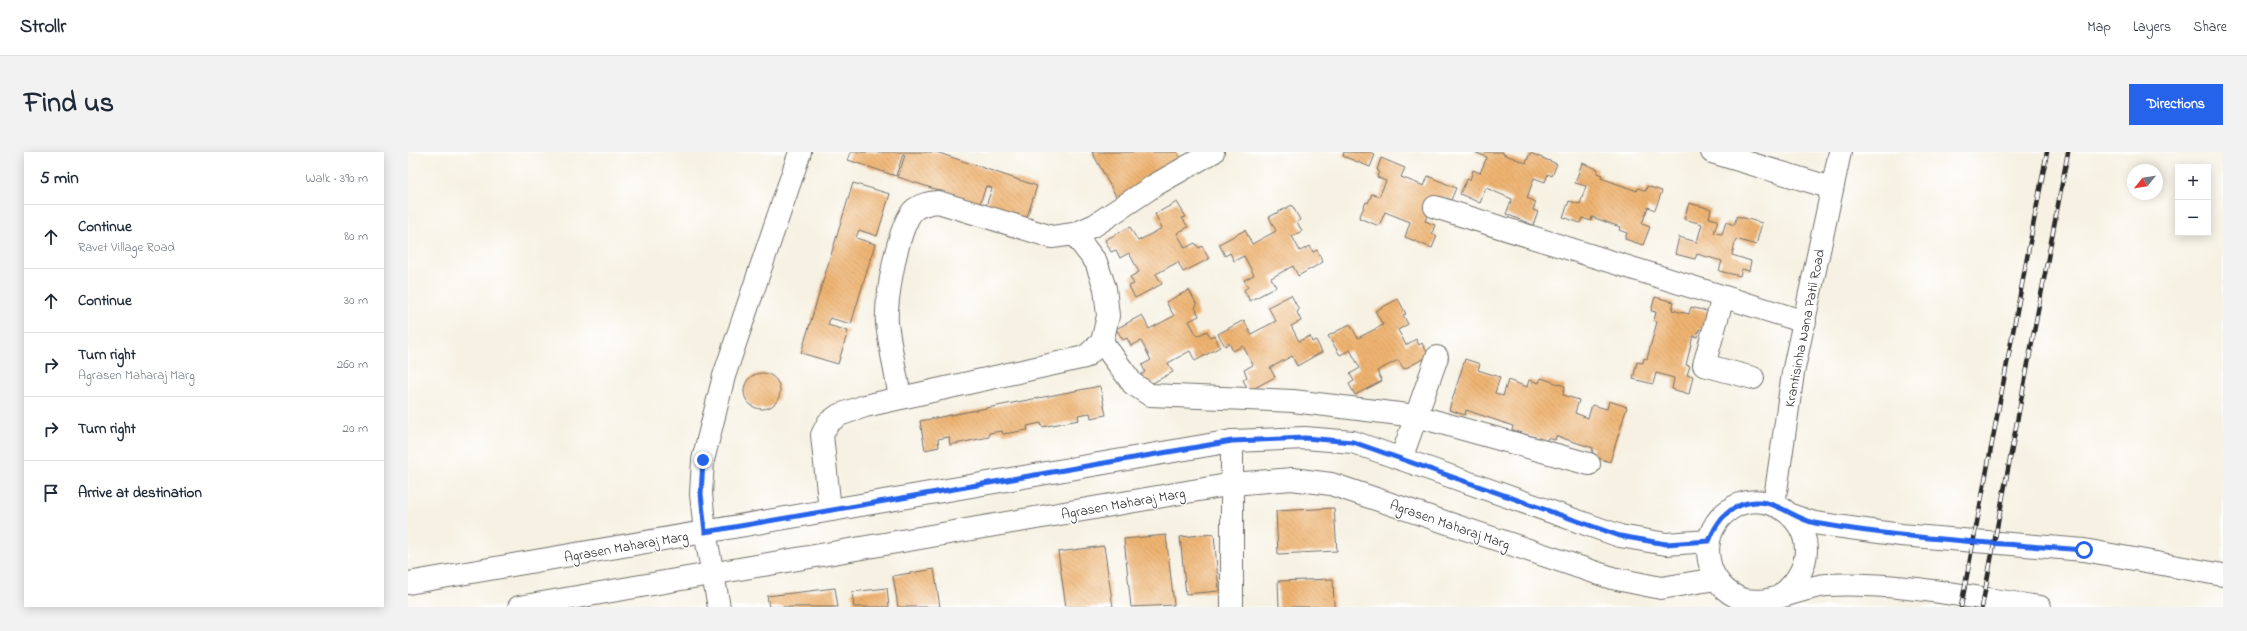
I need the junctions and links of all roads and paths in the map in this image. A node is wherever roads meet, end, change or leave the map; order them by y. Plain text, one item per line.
1 (800, 152) edge
2 (1213, 152) edge
3 (1712, 152) edge
4 (1840, 152) edge
5 (1832, 188) junction
6 (1434, 207) dead end
7 (1074, 234) junction
8 (1723, 297) junction
9 (1805, 322) junction
10 (1102, 342) junction
11 (1437, 356) dead end
12 (1753, 378) dead end
13 (900, 398) junction
14 (1416, 416) junction
15 (1232, 441) junction
16 (1401, 459) junction
17 (1589, 464) dead end
18 (1232, 484) junction
19 (830, 510) junction
20 (1782, 510) junction
21 (705, 532) junction
22 (1709, 541) junction
23 (712, 574) junction
24 (2223, 575) edge
25 (408, 583) edge
26 (1719, 591) edge
27 (1780, 596) junction
28 (1754, 604) edge
29 (519, 607) edge
30 (719, 607) edge
31 (1232, 607) edge
32 (2040, 607) edge

1 - 21 main road
2 - 7 main road
3 - 5 main road
4 - 5 main road, Krantisinha Nana Patil Road
5 - 9 main road, Krantisinha Nana Patil Road
6 - 8 main road
7 - 10 main road
7 - 13 main road
8 - 9 main road
8 - 12 main road
9 - 20 main road, Krantisinha Nana Patil Road
10 - 13 main road
10 - 14 main road
11 - 14 main road
13 - 19 main road
14 - 16 main road
14 - 17 main road
15 - 16 main road, Agrasen Maharaj Marg
15 - 18 main road
15 - 19 main road, Agrasen Maharaj Marg
16 - 22 main road, Agrasen Maharaj Marg
18 - 23 main road, Agrasen Maharaj Marg
18 - 26 main road, Agrasen Maharaj Marg
18 - 31 main road
19 - 21 main road, Agrasen Maharaj Marg
20 - 22 main road
20 - 24 main road
20 - 27 main road
21 - 23 main road
21 - 25 main road, Agrasen Maharaj Marg
22 - 26 main road
23 - 29 main road, Agrasen Maharaj Marg
23 - 30 main road
26 - 28 main road
27 - 28 main road
27 - 32 main road

